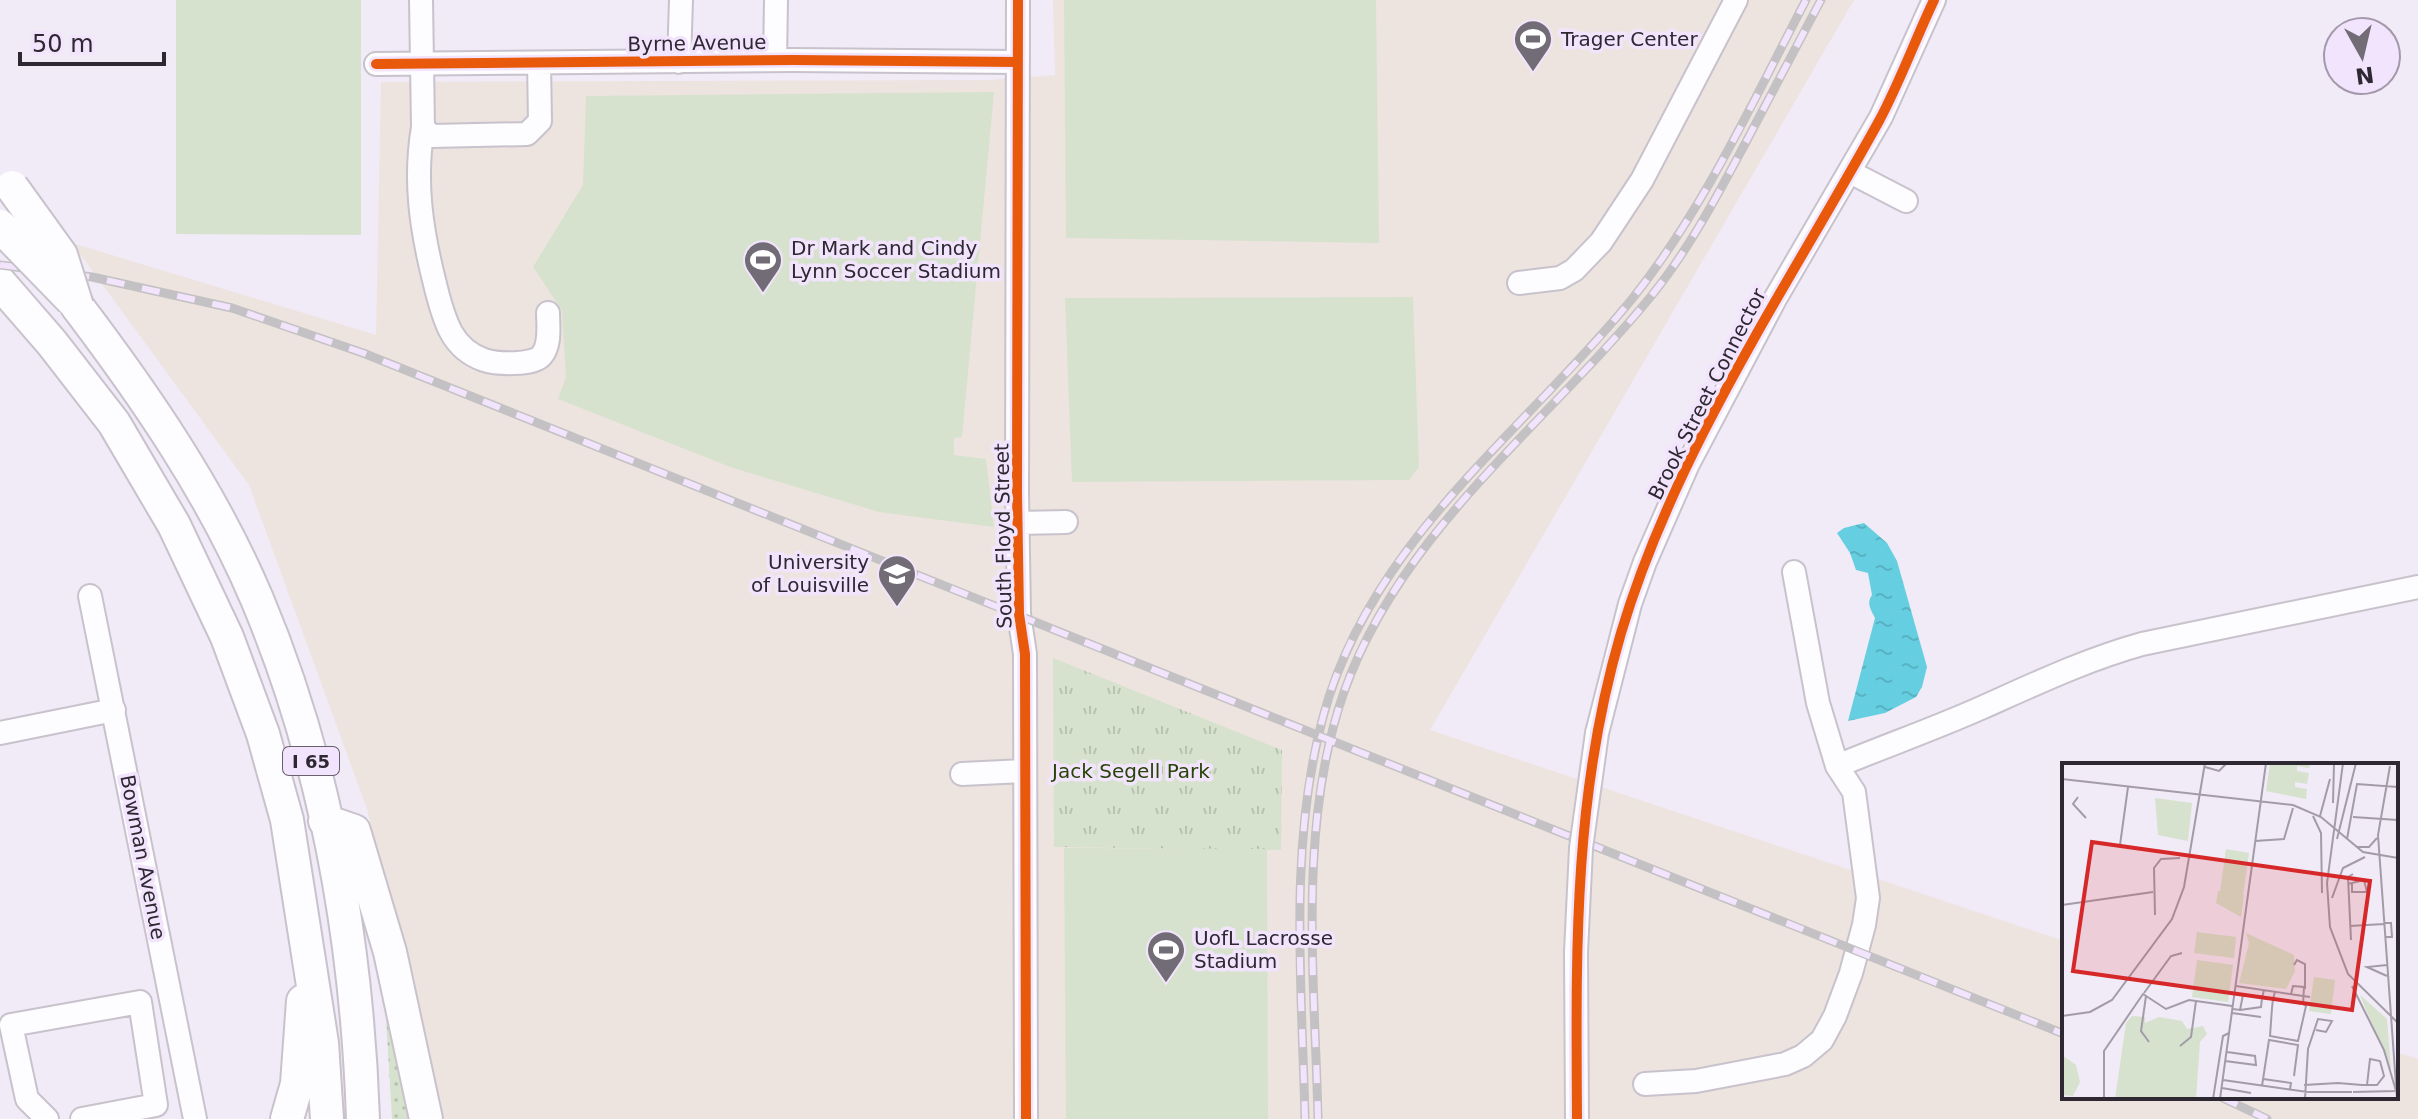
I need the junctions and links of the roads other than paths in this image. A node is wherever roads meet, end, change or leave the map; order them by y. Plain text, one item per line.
1 (421, 0) edge
2 (681, 0) edge
3 (776, 0) edge
4 (1018, 0) edge
5 (1736, 0) edge
6 (1934, 0) edge
7 (775, 60) junction
8 (679, 62) junction
9 (1018, 62) junction
10 (422, 63) junction
11 (539, 63) junction
12 (376, 64) dead end
13 (423, 127) junction
14 (1850, 172) junction
15 (6, 179) edge
16 (1906, 201) dead end
17 (0, 226) edge
18 (0, 283) edge
19 (1519, 283) dead end
20 (77, 306) junction
21 (548, 313) dead end
22 (1066, 522) dead end
23 (1018, 523) junction
24 (1794, 572) dead end
25 (2418, 587) edge
26 (90, 596) dead end
27 (114, 710) junction
28 (0, 733) edge
29 (1837, 766) junction
30 (1025, 771) junction
31 (962, 774) dead end
32 (325, 821) junction
33 (305, 926) junction
34 (186, 1072) junction
35 (153, 1077) junction
36 (1645, 1084) dead end
37 (47, 1119) edge
38 (82, 1119) edge
39 (195, 1119) edge
40 (287, 1119) edge
41 (327, 1119) edge
42 (363, 1119) edge
43 (426, 1119) edge
44 (1026, 1119) edge
45 (1577, 1119) edge

1 - 10 street
2 - 8 street
3 - 7 street
4 - 9 street, South Floyd Street
5 - 19 street
6 - 14 street, Brook Street Connector
7 - 8 street, Byrne Avenue
7 - 9 street, Byrne Avenue
8 - 11 street, Byrne Avenue
9 - 23 street, South Floyd Street
10 - 11 street, Byrne Avenue
10 - 12 street, Byrne Avenue
10 - 13 street
11 - 13 street
13 - 21 street
14 - 16 street
14 - 45 street, Brook Street Connector, bridge
15 - 20 highway, bridge
17 - 20 highway, I 65, bridge
18 - 33 highway, I 65
20 - 32 highway, I 65
22 - 23 street
23 - 30 street, South Floyd Street
24 - 29 street
25 - 29 street
26 - 27 street, Bowman Avenue
27 - 28 street
27 - 34 street, Bowman Avenue
29 - 36 street
30 - 31 street
30 - 44 street, South Floyd Street
32 - 42 highway, I 65
32 - 43 highway
33 - 40 highway
33 - 41 highway, I 65
34 - 35 street
34 - 39 street, Bowman Avenue
35 - 37 street
35 - 38 street

